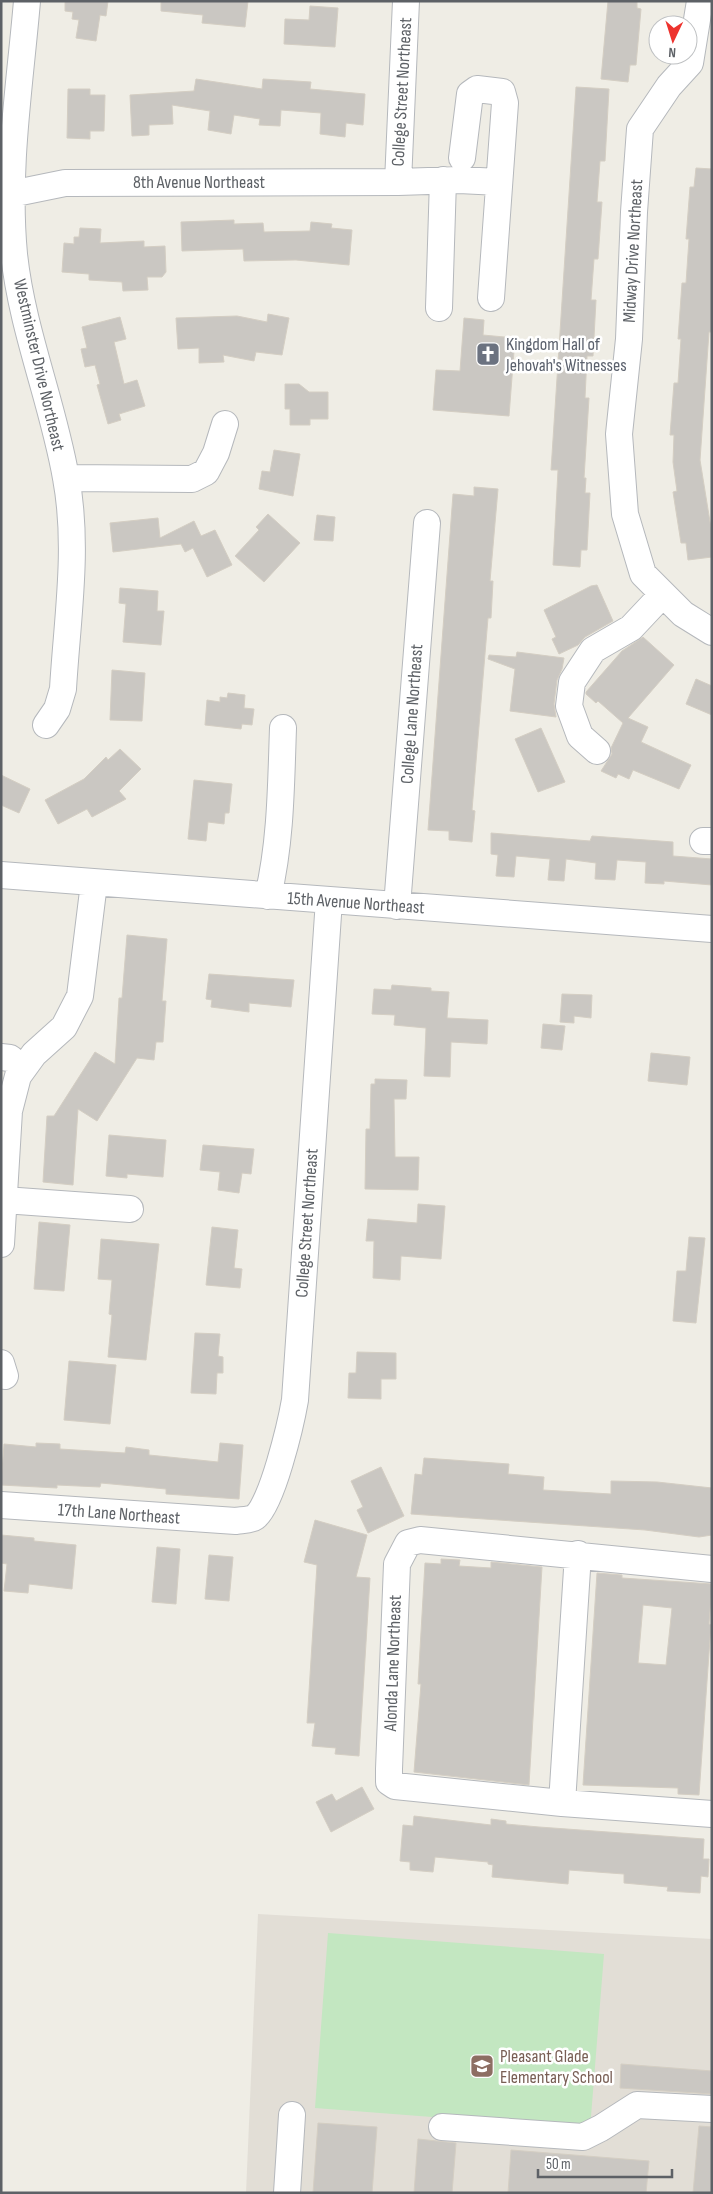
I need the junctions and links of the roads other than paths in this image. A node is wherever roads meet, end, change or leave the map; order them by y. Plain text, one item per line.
1 (27, 1) edge
2 (406, 1) edge
3 (700, 1) edge
4 (462, 158) dead end
5 (443, 180) junction
6 (398, 182) junction
7 (499, 182) junction
8 (6, 194) edge
9 (492, 298) dead end
10 (439, 308) dead end
11 (225, 424) dead end
12 (66, 478) junction
13 (427, 523) dead end
14 (663, 594) junction
15 (712, 632) edge
16 (46, 725) dead end
17 (282, 728) dead end
18 (597, 751) dead end
19 (1, 875) edge
20 (94, 883) junction
21 (268, 896) junction
22 (329, 900) junction
23 (397, 906) junction
24 (712, 929) edge
25 (12, 1063) edge
26 (4, 1200) junction
27 (130, 1209) dead end
28 (1, 1244) edge
29 (1, 1505) edge
30 (236, 1521) joint
31 (578, 1554) junction
32 (712, 1569) edge
33 (562, 1803) junction
34 (712, 1814) edge
35 (712, 2109) edge
36 (292, 2115) dead end
37 (442, 2128) dead end
38 (287, 2193) edge

1 - 8 street, Westminster Drive Northeast
2 - 6 street, College Street Northeast
3 - 14 street, Midway Drive Northeast
4 - 7 street
5 - 6 street, 8th Avenue Northeast
5 - 7 street, 8th Avenue Northeast
5 - 10 street
6 - 8 street, 8th Avenue Northeast
7 - 9 street
8 - 12 street, Westminster Drive Northeast
11 - 12 street
12 - 16 street, Westminster Drive Northeast
13 - 23 street, College Lane Northeast
14 - 15 street, Midway Drive Northeast
14 - 18 street
17 - 21 street
19 - 20 street, 15th Avenue Northeast
20 - 21 street, 15th Avenue Northeast
20 - 25 street
21 - 22 street, 15th Avenue Northeast
22 - 23 street, 15th Avenue Northeast
22 - 30 street, College Street Northeast
23 - 24 street, 15th Avenue Northeast
25 - 26 street
26 - 27 street
26 - 28 street
29 - 30 street, 17th Lane Northeast
31 - 32 street, Alonda Lane Northeast
31 - 33 street
31 - 33 street, Alonda Lane Northeast
33 - 34 street, Alonda Lane Northeast
35 - 37 street
36 - 38 street

